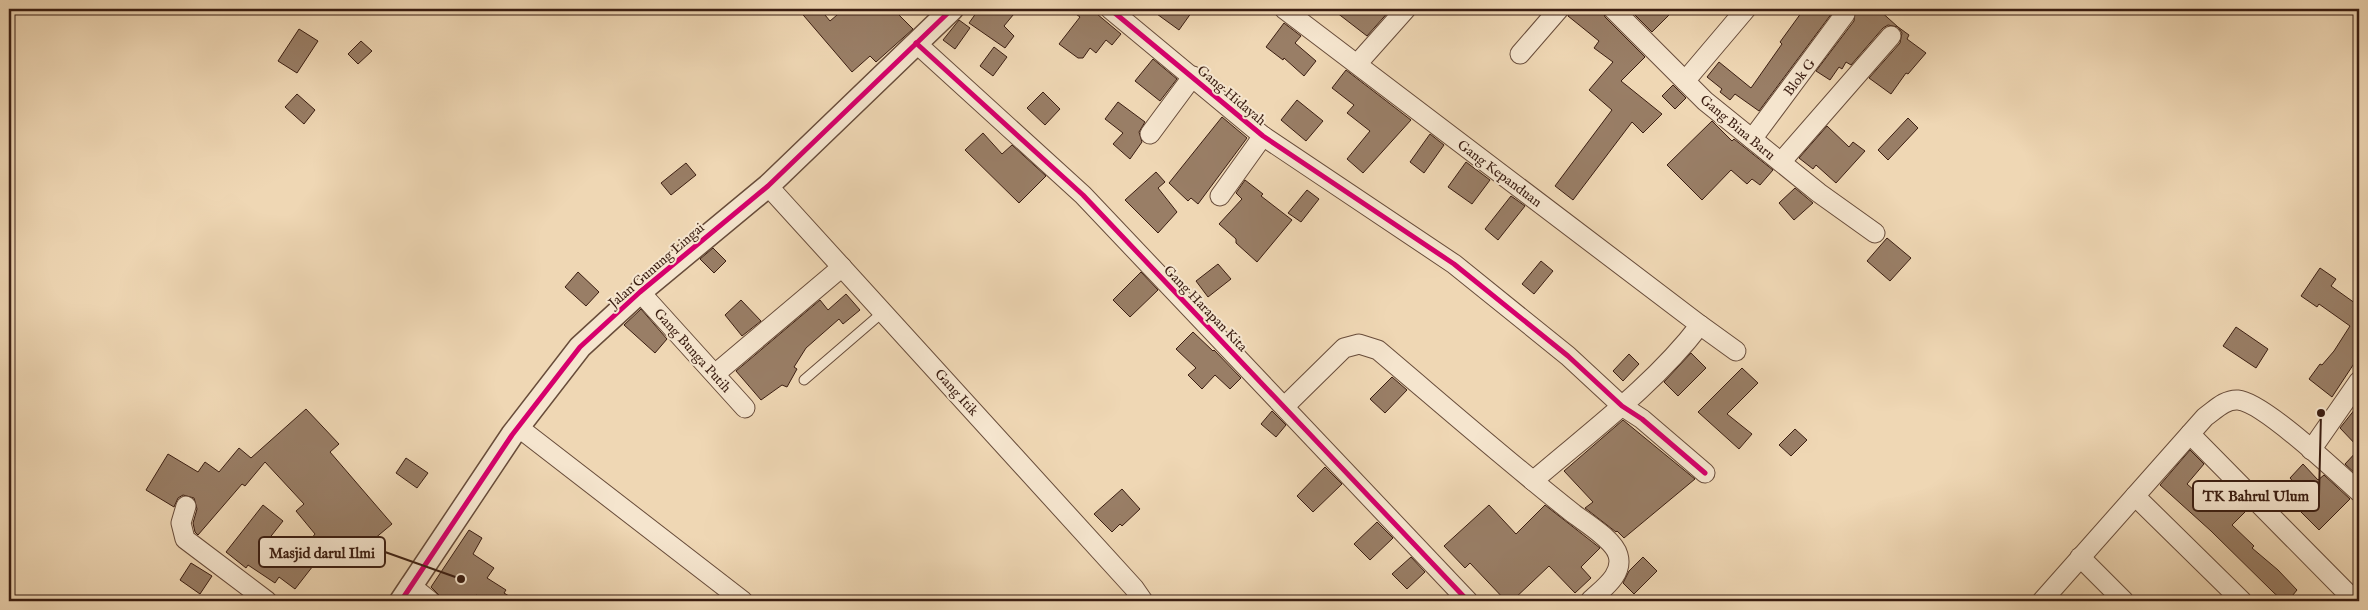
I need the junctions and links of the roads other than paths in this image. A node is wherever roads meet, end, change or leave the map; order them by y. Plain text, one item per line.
1 (952, 9) edge
2 (1110, 9) edge
3 (1284, 9) edge
4 (1406, 9) edge
5 (1559, 9) edge
6 (1746, 9) edge
7 (1618, 11) edge
8 (1845, 14) dead end
9 (1891, 36) dead end
10 (916, 43) junction
11 (1520, 54) dead end
12 (1357, 64) junction
13 (1193, 76) junction
14 (1686, 81) junction
15 (1150, 134) dead end
16 (1264, 136) junction
17 (1752, 139) junction
18 (1781, 162) junction
19 (768, 186) junction
20 (1220, 196) dead end
21 (1875, 232) dead end
22 (842, 267) junction
23 (640, 292) junction
24 (883, 312) junction
25 (1700, 325) junction
26 (1736, 351) dead end
27 (715, 374) junction
28 (804, 380) dead end
29 (2358, 385) edge
30 (1285, 406) junction
31 (1622, 406) junction
32 (745, 408) dead end
33 (518, 427) junction
34 (2190, 434) junction
35 (2311, 450) junction
36 (1705, 472) dead end
37 (1533, 481) junction
38 (2359, 492) edge
39 (2135, 496) junction
40 (186, 506) dead end
41 (2080, 557) junction
42 (405, 593) edge
43 (267, 601) edge
44 (430, 601) edge
45 (743, 601) edge
46 (1142, 601) edge
47 (1468, 601) edge
48 (1590, 601) edge
49 (2042, 601) edge
50 (2124, 601) edge
51 (2242, 601) edge
52 (2355, 601) edge

1 - 10 street, Jalan Gunung Lingai
2 - 13 street, Gang Hidayah
3 - 12 street, Gang Kepanduan
4 - 12 street
5 - 11 street
6 - 14 street
7 - 14 street, Gang Bina Baru
8 - 17 street, Blok G
9 - 18 street
10 - 19 street, Jalan Gunung Lingai
10 - 30 street, Gang Harapan Kita
12 - 25 street, Gang Kepanduan
13 - 15 street
13 - 16 street, Gang Hidayah
14 - 17 street, Gang Bina Baru
16 - 20 street
16 - 31 street, Gang Hidayah
17 - 18 street, Gang Bina Baru
18 - 21 street, Gang Bina Baru
19 - 22 street, Gang Itik
19 - 23 street, Jalan Gunung Lingai
22 - 24 street, Gang Itik
22 - 27 street
23 - 27 street, Gang Bunga Putih
23 - 33 street, Jalan Gunung Lingai
24 - 28 lane
24 - 46 street, Gang Itik
25 - 26 street, Gang Kepanduan
25 - 31 street
27 - 32 street, Gang Bunga Putih
29 - 35 street
30 - 37 street
30 - 47 street, Gang Harapan Kita
31 - 36 street, Gang Hidayah
31 - 37 street
33 - 42 street, Jalan Gunung Lingai
33 - 45 street
34 - 35 street
34 - 39 street
34 - 52 street
35 - 38 street
37 - 48 street
39 - 41 street
39 - 51 street
40 - 43 street
41 - 49 street
41 - 50 street
42 - 44 street

